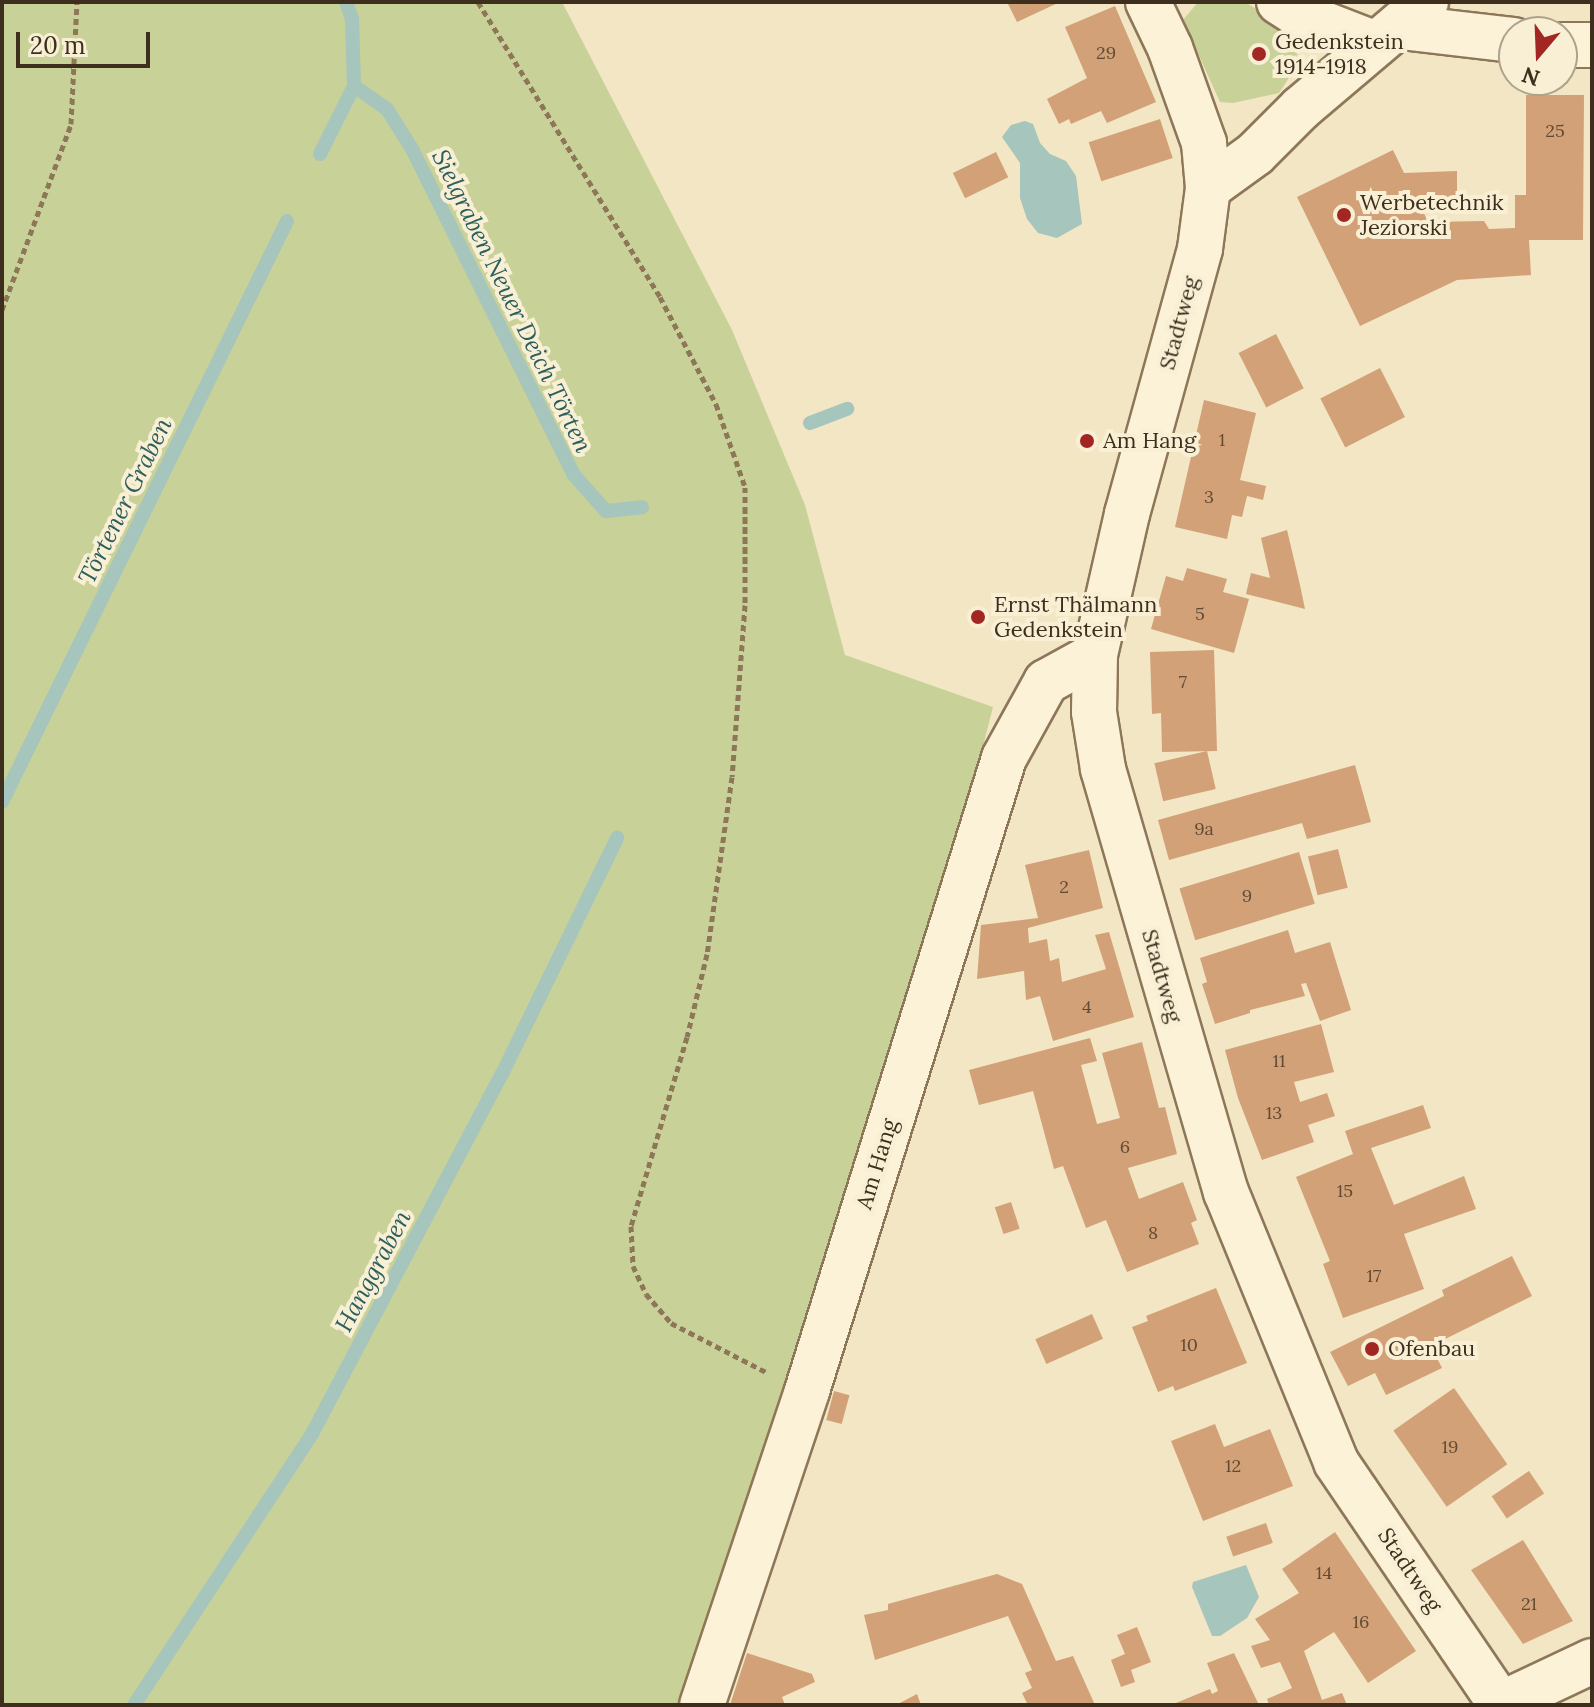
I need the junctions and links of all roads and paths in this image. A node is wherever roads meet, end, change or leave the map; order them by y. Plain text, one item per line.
1 (77, 2) edge
2 (478, 2) edge
3 (1148, 2) edge
4 (1279, 2) edge
5 (1401, 24) edge
6 (1498, 38) edge
7 (1208, 188) junction
8 (2, 310) edge
9 (1095, 655) junction
10 (807, 1391) junction
11 (1592, 1661) edge
12 (702, 1705) edge
13 (1500, 1705) edge

1 - 8 path
2 - 10 path
3 - 7 street, Stadtweg
4 - 5 street
5 - 6 street
5 - 7 street
7 - 9 street, Stadtweg
9 - 10 street, Am Hang
9 - 13 street, Stadtweg
10 - 12 street, Am Hang
11 - 13 street

